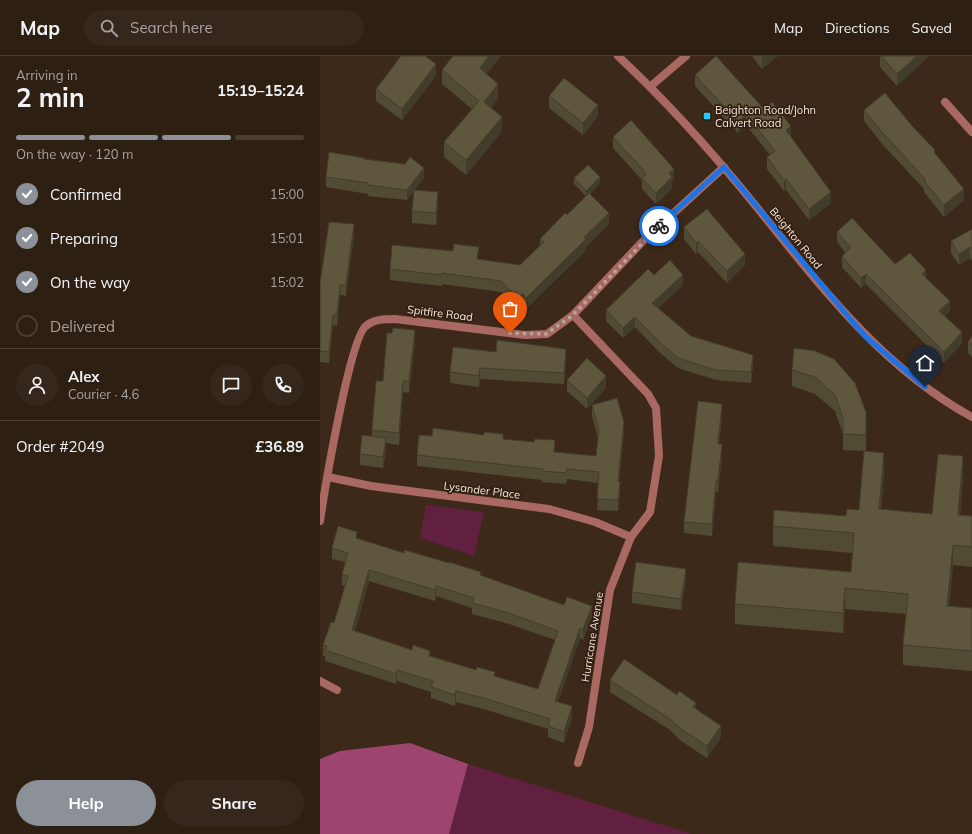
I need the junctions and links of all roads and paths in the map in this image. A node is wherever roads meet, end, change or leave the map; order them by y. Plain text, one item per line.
1 (618, 56) edge
2 (686, 56) edge
3 (651, 86) junction
4 (945, 102) dead end
5 (972, 132) edge
6 (724, 167) junction
7 (573, 315) junction
8 (972, 417) edge
9 (328, 478) junction
10 (320, 521) edge
11 (631, 537) junction
12 (320, 681) edge
13 (337, 690) dead end
14 (578, 763) dead end

1 - 3 street, Beighton Road
2 - 3 street
3 - 6 street, Beighton Road
4 - 5 street
6 - 7 street, Spitfire Road
6 - 8 street, Beighton Road
7 - 9 street, Spitfire Road
7 - 11 street, Hurricane Avenue
9 - 10 street
9 - 11 street, Lysander Place
11 - 14 street, Hurricane Avenue
12 - 13 street

